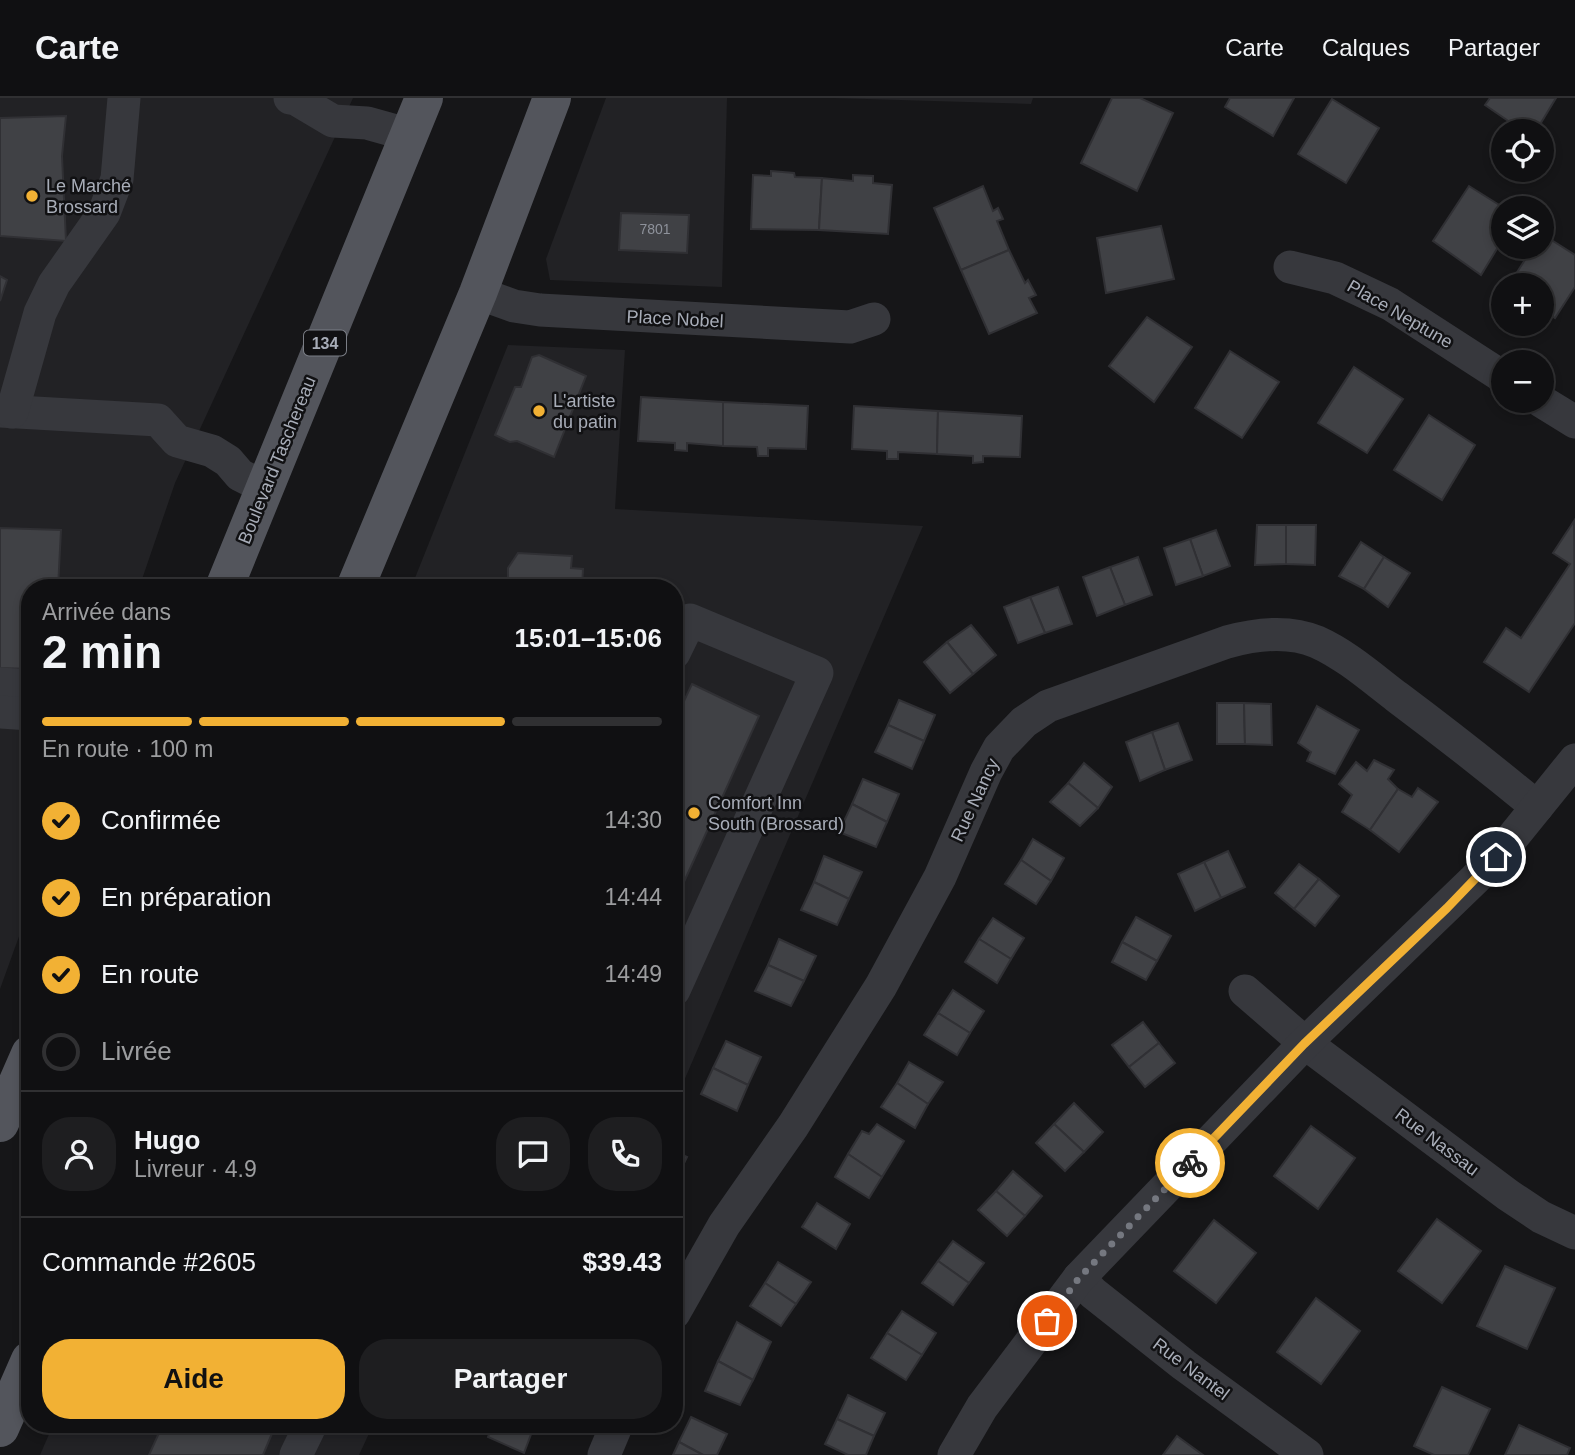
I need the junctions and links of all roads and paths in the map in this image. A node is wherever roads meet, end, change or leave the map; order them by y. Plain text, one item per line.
1 (124, 98) edge
2 (289, 98) edge
3 (424, 98) edge
4 (552, 98) edge
5 (410, 135) junction
6 (1290, 267) dead end
7 (478, 293) junction
8 (874, 320) dead end
9 (1491, 369) edge
10 (1554, 409) edge
11 (6, 412) edge
12 (1575, 422) edge
13 (266, 488) junction
14 (228, 579) edge
15 (359, 579) edge
16 (683, 634) edge
17 (0, 684) edge
18 (21, 685) edge
19 (0, 712) edge
20 (21, 713) edge
21 (1575, 760) edge
22 (1537, 807) junction
23 (683, 970) edge
24 (1245, 991) dead end
25 (1304, 1044) junction
26 (21, 1075) edge
27 (0, 1123) edge
28 (1575, 1233) edge
29 (1079, 1278) junction
30 (683, 1297) edge
31 (21, 1380) edge
32 (0, 1428) edge
33 (307, 1433) edge
34 (613, 1433) edge
35 (296, 1455) edge
36 (604, 1455) edge
37 (954, 1455) edge
38 (1307, 1455) edge

1 - 11 street
2 - 5 street
3 - 5 main road, Boulevard Taschereau / 134
4 - 7 main road
5 - 13 main road, Boulevard Taschereau / 134
6 - 9 street, Place Neptune
7 - 8 street, Place Nobel
7 - 15 main road
10 - 12 street
11 - 13 street
13 - 14 main road, Boulevard Taschereau / 134
16 - 23 street
17 - 18 street
19 - 20 street
21 - 22 street
22 - 25 street
22 - 30 street, Rue Nancy
24 - 25 street, Rue Nassau
25 - 28 street, Rue Nassau
25 - 29 street
26 - 27 main road
29 - 37 street
29 - 38 street, Rue Nantel
31 - 32 main road
33 - 35 street
34 - 36 street

